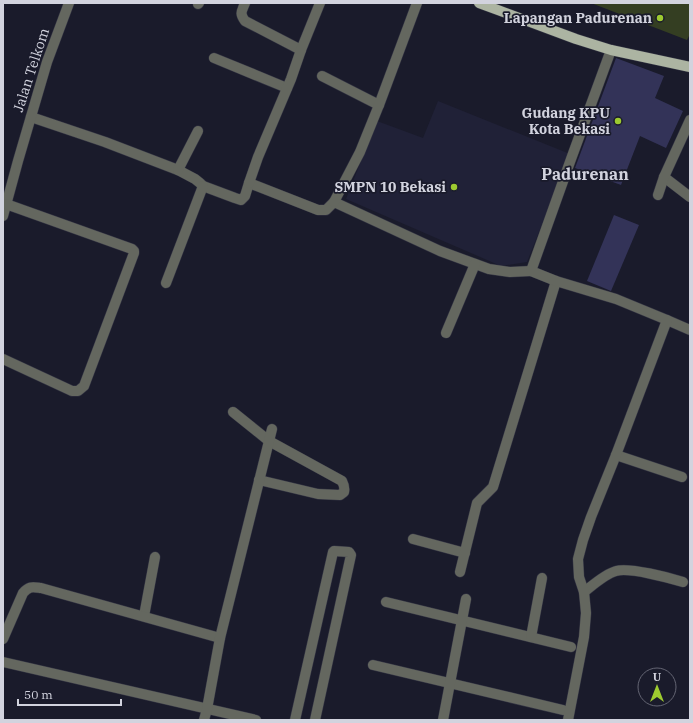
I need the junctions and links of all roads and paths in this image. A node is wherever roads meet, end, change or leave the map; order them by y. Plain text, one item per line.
1 (69, 3) edge
2 (245, 3) edge
3 (320, 3) edge
4 (417, 3) edge
5 (481, 3) edge
6 (301, 50) junction
7 (612, 50) junction
8 (214, 58) dead end
9 (689, 64) edge
10 (322, 76) dead end
11 (287, 88) junction
12 (379, 105) junction
13 (31, 117) junction
14 (690, 120) edge
15 (198, 131) dead end
16 (178, 170) junction
17 (664, 177) junction
18 (249, 183) junction
19 (203, 186) junction
20 (658, 195) dead end
21 (690, 197) edge
22 (334, 202) junction
23 (6, 204) junction
24 (3, 216) edge
25 (475, 264) junction
26 (531, 271) junction
27 (556, 281) junction
28 (166, 283) dead end
29 (667, 320) junction
30 (690, 330) edge
31 (446, 333) dead end
32 (3, 359) edge
33 (233, 412) dead end
34 (272, 429) dead end
35 (269, 441) junction
36 (616, 455) junction
37 (682, 477) dead end
38 (259, 480) junction
39 (413, 538) dead end
40 (464, 553) junction
41 (155, 557) dead end
42 (460, 572) dead end
43 (542, 578) dead end
44 (683, 582) dead end
45 (584, 592) junction
46 (466, 599) dead end
47 (386, 602) dead end
48 (144, 616) junction
49 (462, 621) junction
50 (531, 637) junction
51 (220, 638) junction
52 (3, 639) edge
53 (571, 647) dead end
54 (3, 662) edge
55 (373, 665) dead end
56 (450, 683) junction
57 (207, 709) junction
58 (563, 710) dead end
59 (204, 720) edge
60 (256, 720) edge
61 (295, 720) edge
62 (315, 720) edge
63 (443, 720) edge
64 (568, 720) edge

1 - 13 street, Jalan Telkom
2 - 6 street
3 - 6 street
4 - 12 street
5 - 7 main road
6 - 11 street
7 - 9 main road
7 - 26 street
8 - 11 street
10 - 12 street
11 - 18 street
12 - 22 street
13 - 16 street
13 - 23 street, Jalan Telkom
14 - 17 street
15 - 16 street
16 - 19 street
17 - 20 street
17 - 21 street
18 - 19 street
18 - 22 street
19 - 28 street
22 - 25 street
23 - 24 street, Jalan Telkom
23 - 32 street
25 - 26 street
25 - 31 street
26 - 27 street
27 - 29 street
27 - 40 street
29 - 30 street
29 - 36 street
33 - 35 street
34 - 35 street
35 - 38 street
35 - 38 street
36 - 37 street
36 - 45 street
38 - 51 street
39 - 40 street
40 - 42 street
41 - 48 street
43 - 50 street
44 - 45 street
45 - 64 street
46 - 49 street
47 - 49 street
48 - 51 street
48 - 52 street
49 - 50 street
49 - 56 street
50 - 53 street
51 - 57 street
54 - 57 street
55 - 56 street
56 - 58 street
56 - 63 street
57 - 59 street
57 - 60 street
61 - 62 street

